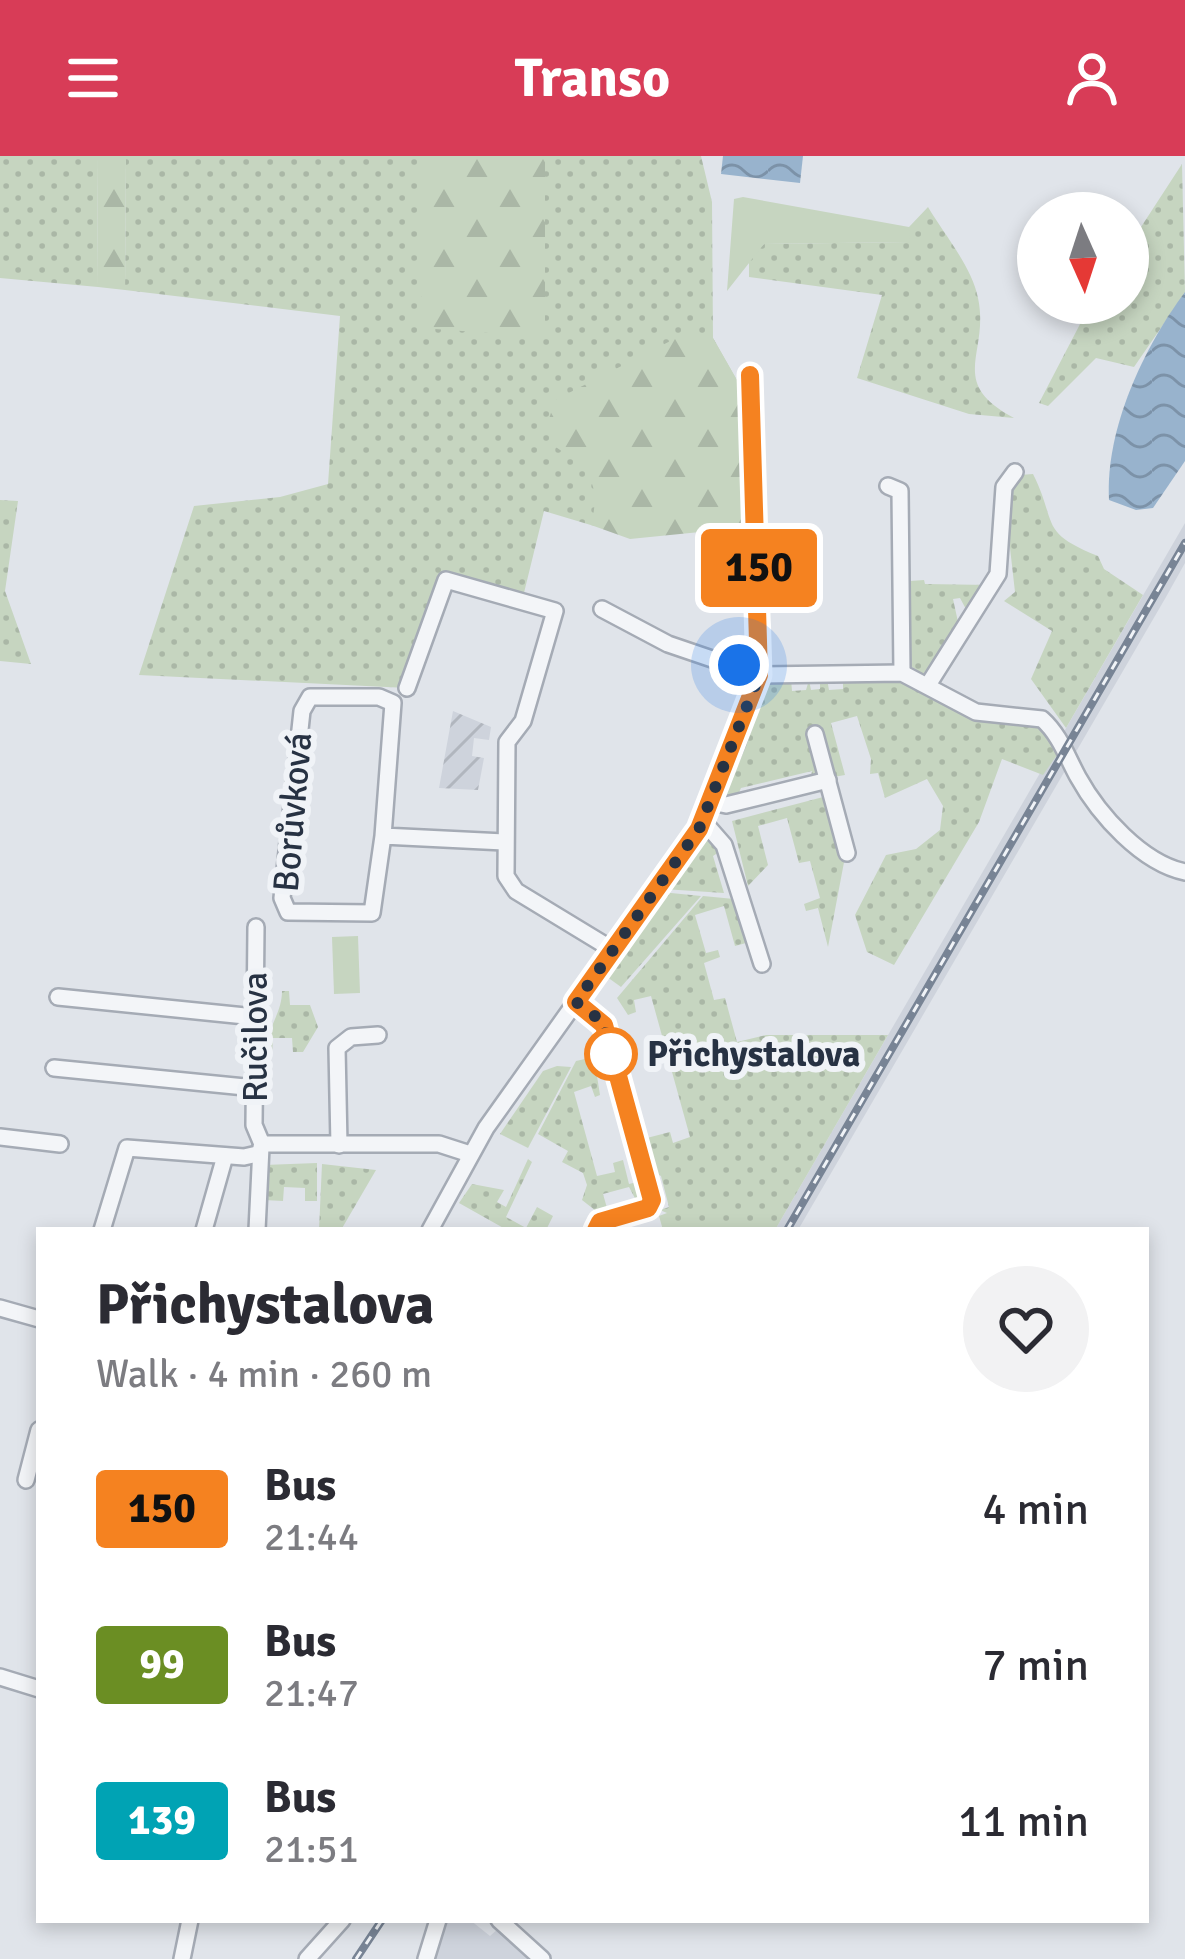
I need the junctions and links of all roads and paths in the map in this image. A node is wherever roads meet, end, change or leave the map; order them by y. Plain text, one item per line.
1 (750, 375) dead end
2 (1015, 472) dead end
3 (888, 486) dead end
4 (602, 609) dead end
5 (902, 673) junction
6 (759, 675) junction
7 (928, 685) junction
8 (407, 688) dead end
9 (815, 734) dead end
10 (828, 780) junction
11 (711, 802) junction
12 (703, 821) junction
13 (383, 836) junction
14 (504, 842) junction
15 (847, 853) dead end
16 (1185, 872) edge
17 (256, 927) dead end
18 (613, 950) junction
19 (762, 964) dead end
20 (58, 998) dead end
21 (576, 1002) junction
22 (255, 1017) junction
23 (378, 1035) dead end
24 (54, 1068) dead end
25 (255, 1088) junction
26 (0, 1137) edge
27 (60, 1144) dead end
28 (339, 1145) junction
29 (259, 1149) junction
30 (470, 1154) junction
31 (225, 1156) junction
32 (104, 1227) edge
33 (205, 1227) edge
34 (256, 1227) edge
35 (432, 1227) edge
36 (598, 1227) edge
37 (0, 1308) edge
38 (36, 1318) edge
39 (36, 1442) edge
40 (26, 1480) dead end
41 (0, 1677) edge
42 (36, 1688) edge
43 (189, 1923) edge
44 (339, 1923) edge
45 (437, 1923) edge
46 (502, 1923) edge
47 (182, 1959) edge
48 (307, 1959) edge
49 (425, 1959) edge
50 (542, 1959) edge

1 - 6 street
2 - 7 street
3 - 5 street
4 - 6 street
5 - 6 street
5 - 7 street
6 - 11 street
7 - 16 street
8 - 14 street
9 - 10 street
10 - 11 street
10 - 15 street
11 - 12 street
12 - 18 street
12 - 19 street
13 - 13 street, Borůvková
13 - 14 street
14 - 18 street
17 - 22 street, Ručilova
18 - 21 street
20 - 22 street
21 - 30 street
21 - 36 street
22 - 25 street, Ručilova
23 - 28 street
24 - 25 street
25 - 29 street, Ručilova
26 - 27 street
28 - 29 street, Ručilova
28 - 30 street, Ručilova
29 - 31 street
29 - 34 street, Ručilova
30 - 35 street
31 - 32 street
31 - 33 street
37 - 38 street
39 - 40 street
41 - 42 street
43 - 47 street
44 - 48 street
45 - 49 street
46 - 50 street

